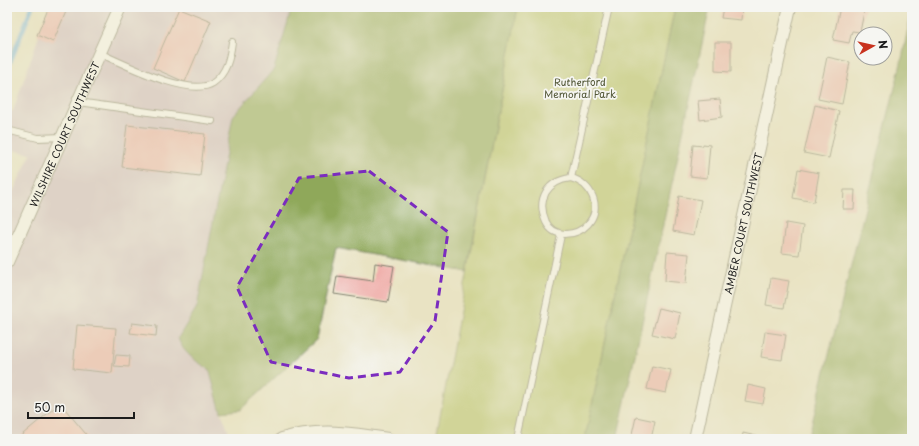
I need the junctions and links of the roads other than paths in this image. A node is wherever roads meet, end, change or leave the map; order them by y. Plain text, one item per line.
1 (120, 7) edge
2 (609, 7) edge
3 (790, 7) edge
4 (232, 42) dead end
5 (99, 53) junction
6 (78, 102) junction
7 (212, 121) dead end
8 (7, 130) edge
9 (62, 138) junction
10 (571, 178) junction
11 (561, 235) junction
12 (7, 262) edge
13 (282, 439) edge
14 (388, 439) edge
15 (518, 439) edge
16 (695, 439) edge

1 - 5 street, WILSHIRE COURT SOUTHWEST
2 - 10 lane
3 - 16 street, AMBER COURT SOUTHWEST
4 - 5 lane
5 - 6 street, WILSHIRE COURT SOUTHWEST
6 - 7 lane
6 - 9 street, WILSHIRE COURT SOUTHWEST
8 - 9 lane
9 - 12 street, WILSHIRE COURT SOUTHWEST
10 - 11 lane
10 - 11 lane
11 - 15 lane
13 - 14 street

